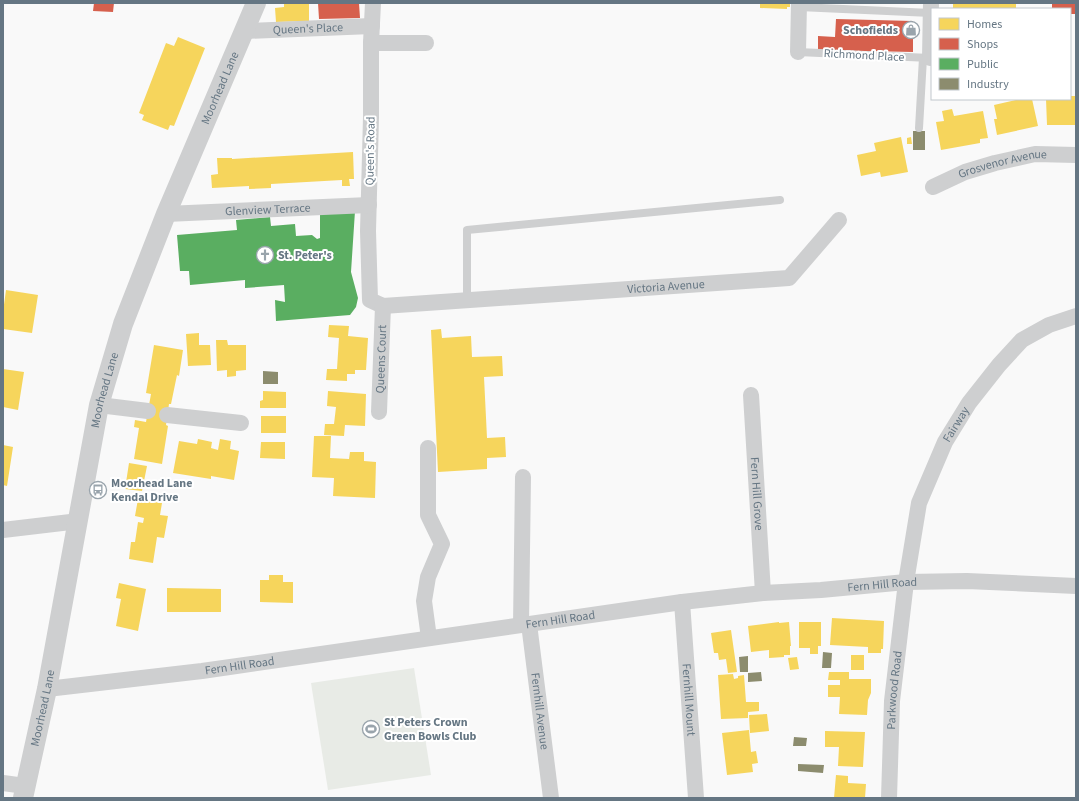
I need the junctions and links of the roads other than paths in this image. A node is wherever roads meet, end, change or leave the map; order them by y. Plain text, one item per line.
1 (256, 3) edge
2 (373, 3) edge
3 (798, 5) edge
4 (931, 8) edge
5 (372, 26) junction
6 (245, 31) junction
7 (371, 43) junction
8 (426, 43) dead end
9 (798, 52) joint
10 (926, 58) junction
11 (919, 128) dead end
12 (1076, 155) edge
13 (933, 187) dead end
14 (780, 200) dead end
15 (369, 205) junction
16 (166, 214) junction
17 (839, 220) dead end
18 (467, 301) junction
19 (377, 303) junction
20 (1076, 316) edge
21 (751, 395) dead end
22 (100, 405) junction
23 (148, 411) dead end
24 (379, 412) dead end
25 (167, 415) dead end
26 (241, 423) dead end
27 (428, 448) dead end
28 (523, 477) dead end
29 (79, 521) junction
30 (3, 530) edge
31 (906, 582) junction
32 (1076, 586) edge
33 (763, 593) junction
34 (682, 602) junction
35 (525, 624) junction
36 (429, 638) junction
37 (47, 689) junction
38 (3, 783) edge
39 (24, 792) edge
40 (551, 798) edge
41 (696, 798) edge
42 (889, 798) edge

1 - 6 street, Moorhead Lane
2 - 5 street, Queen's Road
3 - 4 lane
3 - 9 street
4 - 10 street
5 - 6 street, Queen's Place
5 - 7 street, Queen's Road
6 - 16 street, Moorhead Lane
7 - 8 street
7 - 15 street, Queen's Road
9 - 10 lane, Richmond Place
10 - 11 lane
12 - 13 street, Grosvenor Avenue
14 - 18 lane
15 - 16 street, Glenview Terrace
15 - 19 street, Queen's Road
16 - 22 street, Moorhead Lane
17 - 18 street, Victoria Avenue
18 - 19 street, Victoria Avenue
19 - 24 street, Queens Court
20 - 31 street, Fairway
21 - 33 street, Fern Hill Grove
22 - 23 street
22 - 29 street, Moorhead Lane
25 - 26 street
27 - 36 street
28 - 35 street, Fernhill Avenue
29 - 30 street
29 - 37 street, Moorhead Lane
31 - 32 street, Fern Hill Road
31 - 33 street, Fern Hill Road
31 - 42 street, Parkwood Road
33 - 34 street, Fern Hill Road
34 - 35 street, Fern Hill Road
34 - 41 street, Fernhill Mount
35 - 36 street, Fern Hill Road
35 - 40 street, Fernhill Avenue
36 - 37 street, Fern Hill Road
37 - 39 street, Moorhead Lane
38 - 39 street

